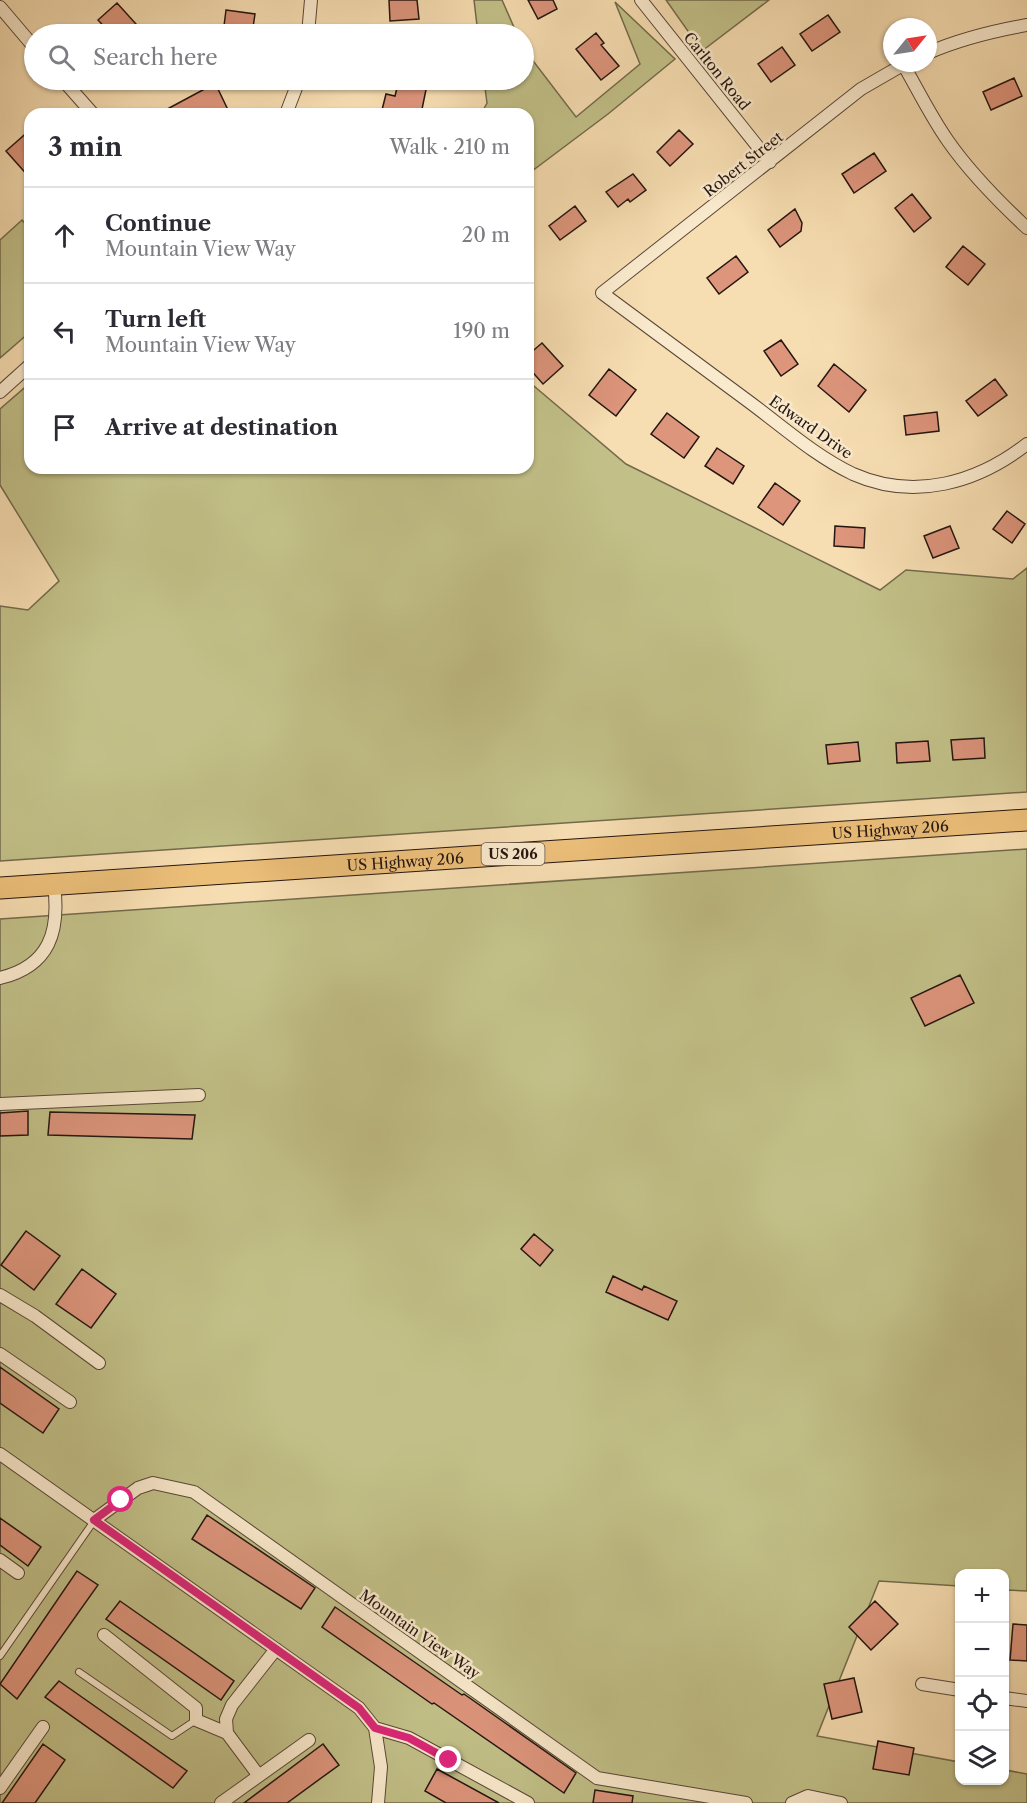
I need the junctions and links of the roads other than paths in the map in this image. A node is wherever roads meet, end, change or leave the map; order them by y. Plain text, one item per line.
1 (311, 0) edge
2 (640, 0) edge
3 (0, 7) edge
4 (309, 24) edge
5 (1027, 25) edge
6 (24, 35) edge
7 (937, 49) edge
8 (890, 72) edge
9 (909, 72) edge
10 (72, 90) edge
11 (295, 90) edge
12 (88, 108) edge
13 (288, 108) edge
14 (770, 162) junction
15 (1027, 228) edge
16 (602, 293) joint
17 (24, 370) edge
18 (0, 392) edge
19 (1027, 444) edge
20 (1027, 820) edge
21 (54, 885) junction
22 (0, 888) edge
23 (0, 978) edge
24 (199, 1095) dead end
25 (0, 1104) edge
26 (0, 1295) edge
27 (0, 1354) edge
28 (99, 1363) dead end
29 (70, 1402) dead end
30 (0, 1454) edge
31 (94, 1520) junction
32 (0, 1560) edge
33 (18, 1573) dead end
34 (104, 1635) dead end
35 (276, 1649) junction
36 (0, 1656) edge
37 (79, 1672) dead end
38 (922, 1684) dead end
39 (955, 1689) edge
40 (1009, 1699) edge
41 (1027, 1701) edge
42 (196, 1720) junction
43 (43, 1727) dead end
44 (375, 1728) junction
45 (227, 1733) junction
46 (309, 1740) dead end
47 (259, 1776) junction
48 (0, 1788) edge
49 (221, 1803) edge
50 (378, 1803) edge
51 (528, 1803) edge
52 (746, 1803) edge
53 (792, 1803) edge
54 (841, 1803) edge

1 - 4 street
2 - 14 street, Carlton Road
3 - 6 street
5 - 7 street
8 - 14 street, Robert Street
9 - 15 street
10 - 12 street
11 - 13 street
14 - 16 street, Robert Street
16 - 19 street, Edward Drive
17 - 18 street
20 - 21 highway, US Highway 206 / US 206
21 - 22 highway, US Highway 206 / US 206
21 - 23 street
24 - 25 street
26 - 28 street
27 - 29 street
30 - 31 street
31 - 35 street
31 - 36 lane, Mountain View Way
31 - 52 street, Mountain View Way
32 - 33 street
34 - 42 street
35 - 44 street
35 - 45 street
37 - 42 lane
38 - 39 street
40 - 41 street
42 - 45 street
43 - 48 street
44 - 50 street
44 - 51 street
45 - 47 street
46 - 47 street
47 - 49 street
53 - 54 street

